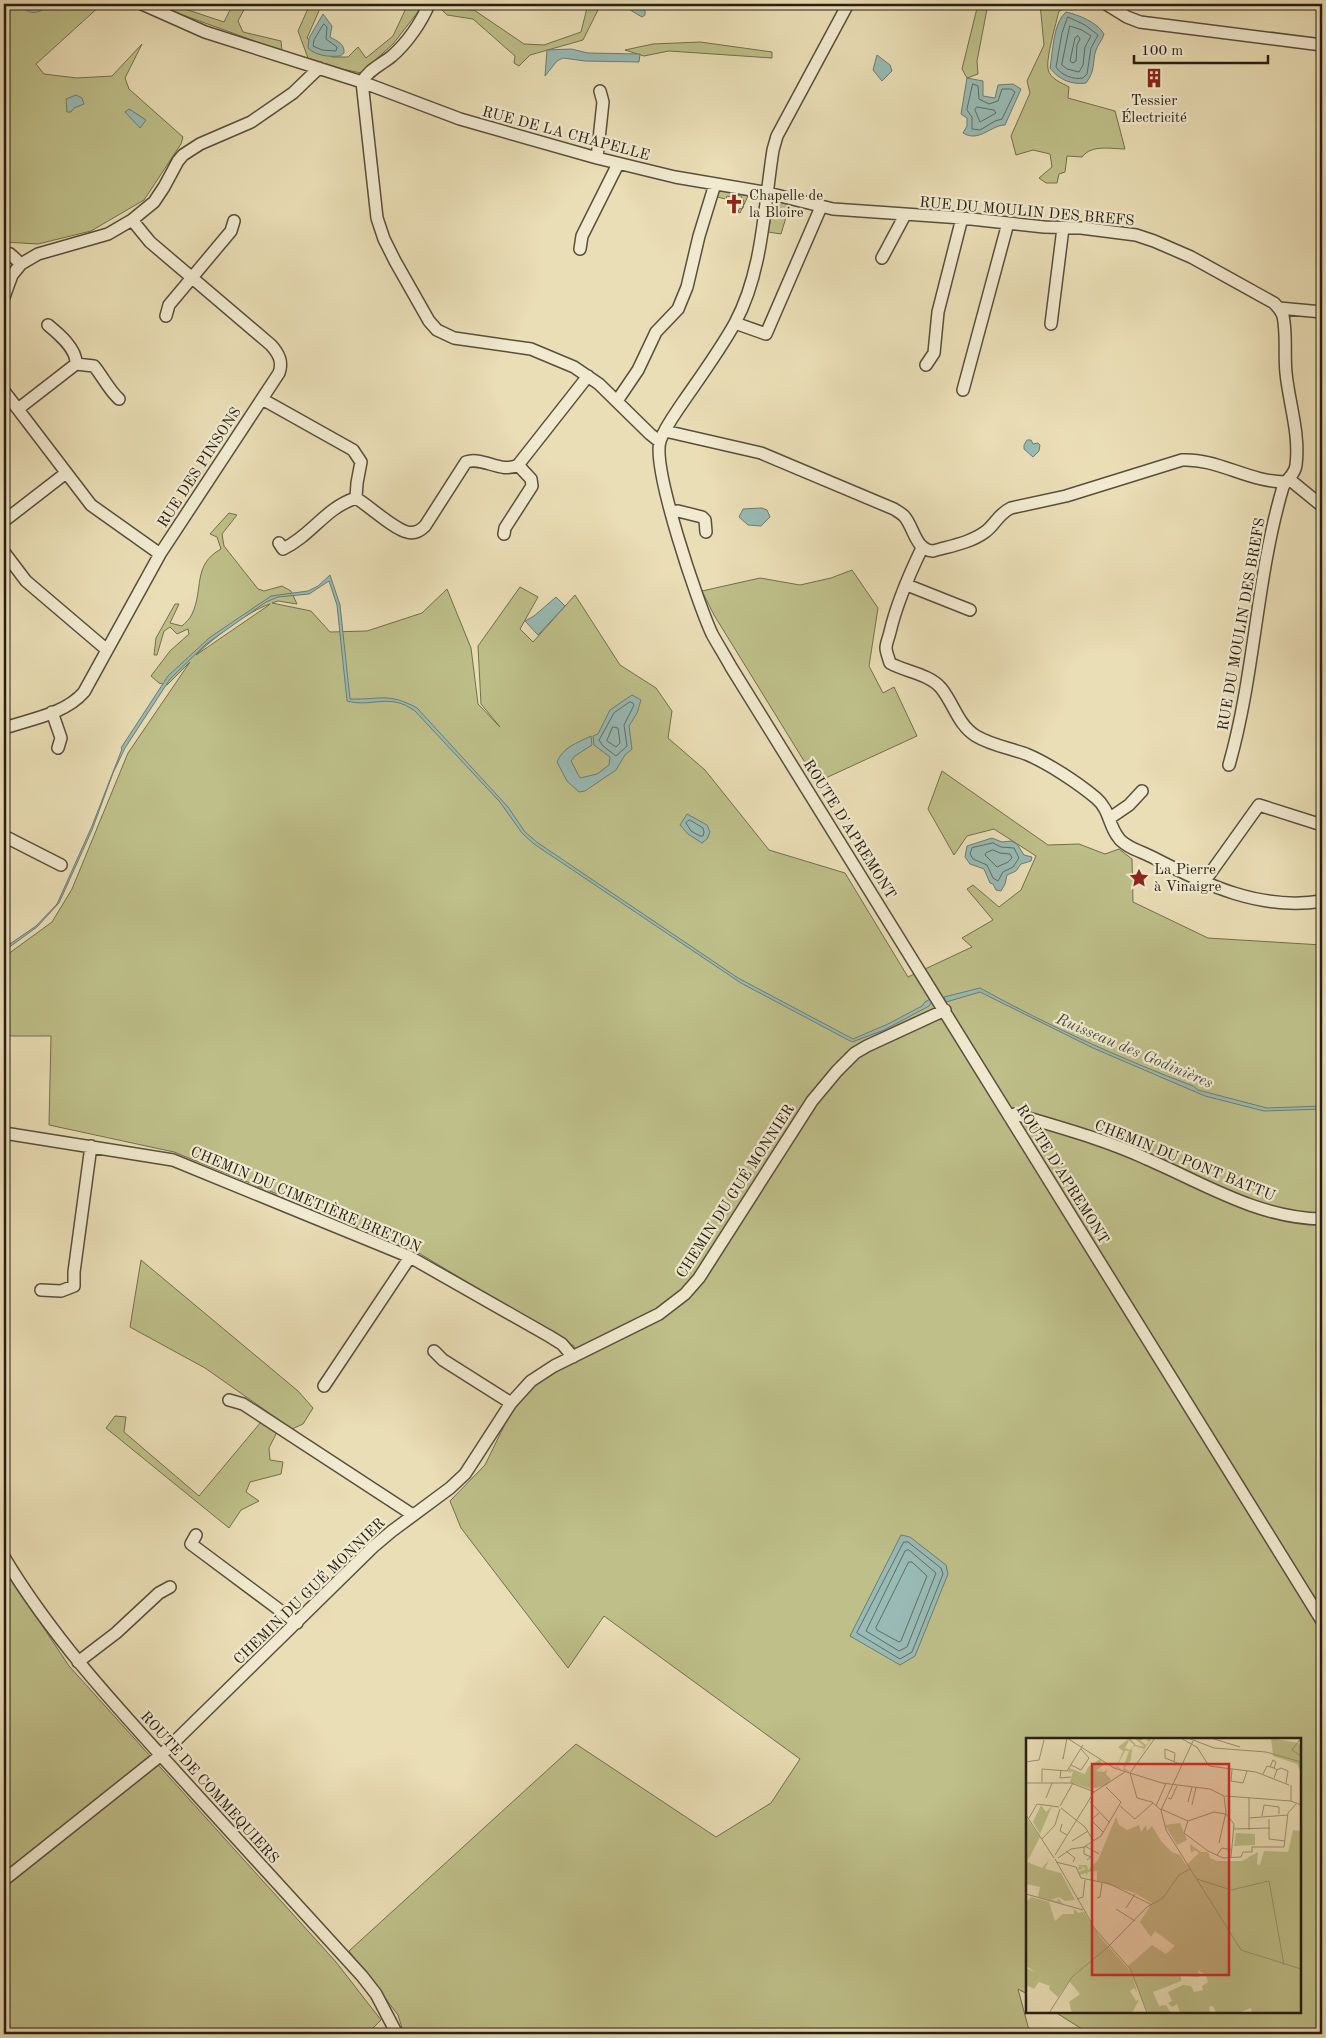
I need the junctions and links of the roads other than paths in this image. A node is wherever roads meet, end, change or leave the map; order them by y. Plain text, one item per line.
1 (142, 4) edge
2 (429, 4) edge
3 (848, 4) edge
4 (1106, 4) edge
5 (1322, 45) edge
6 (319, 68) junction
7 (362, 82) junction
8 (600, 92) dead end
9 (597, 158) junction
10 (618, 164) junction
11 (715, 184) junction
12 (766, 193) junction
13 (821, 207) junction
14 (905, 215) junction
15 (962, 218) junction
16 (132, 220) junction
17 (234, 221) dead end
18 (1008, 223) junction
19 (1063, 228) junction
20 (580, 249) dead end
21 (4, 252) edge
22 (882, 258) dead end
23 (21, 264) junction
24 (192, 278) junction
25 (4, 297) edge
26 (1279, 308) junction
27 (1322, 312) edge
28 (166, 316) dead end
29 (735, 322) junction
30 (1051, 324) dead end
31 (48, 325) dead end
32 (76, 364) junction
33 (926, 365) dead end
34 (588, 376) junction
35 (963, 390) dead end
36 (4, 391) edge
37 (119, 399) dead end
38 (262, 399) junction
39 (617, 401) junction
40 (18, 408) junction
41 (663, 436) junction
42 (518, 465) junction
43 (66, 473) junction
44 (1287, 481) junction
45 (356, 498) junction
46 (1322, 506) edge
47 (671, 512) junction
48 (4, 521) edge
49 (706, 532) dead end
50 (504, 534) dead end
51 (279, 543) dead end
52 (922, 548) junction
53 (4, 552) edge
54 (160, 554) junction
55 (907, 584) junction
56 (970, 610) dead end
57 (107, 650) junction
58 (52, 712) junction
59 (4, 728) edge
60 (58, 748) dead end
61 (1229, 765) dead end
62 (1142, 791) dead end
63 (1110, 818) junction
64 (1322, 825) edge
65 (4, 836) edge
66 (61, 865) dead end
67 (1204, 882) junction
68 (1322, 901) edge
69 (945, 1010) junction
70 (1009, 1116) junction
71 (4, 1133) edge
72 (91, 1146) junction
73 (1322, 1219) edge
74 (410, 1257) junction
75 (41, 1290) dead end
76 (434, 1350) dead end
77 (573, 1357) junction
78 (324, 1386) dead end
79 (229, 1400) dead end
80 (511, 1403) junction
81 (413, 1515) junction
82 (196, 1535) dead end
83 (4, 1557) edge
84 (170, 1587) dead end
85 (1322, 1621) edge
86 (297, 1623) junction
87 (78, 1662) junction
88 (161, 1755) junction
89 (4, 1880) edge
90 (397, 2034) edge

1 - 6 street, RUE DE LA CHAPELLE
2 - 7 street
3 - 12 street
4 - 5 street
6 - 7 street, RUE DE LA CHAPELLE
6 - 16 street
7 - 9 street, RUE DE LA CHAPELLE
7 - 34 street
8 - 9 street
9 - 10 street, RUE DE LA CHAPELLE
10 - 11 street, RUE DE LA CHAPELLE
10 - 20 street
11 - 12 street, RUE DE LA CHAPELLE
11 - 39 street
12 - 13 street, RUE DU MOULIN DES BREFS
12 - 29 street
13 - 14 street, RUE DU MOULIN DES BREFS
13 - 29 street
14 - 15 street, RUE DU MOULIN DES BREFS
14 - 22 street
15 - 18 street, RUE DU MOULIN DES BREFS
15 - 33 street
16 - 23 street
16 - 24 street, RUE DES PINSONS
17 - 24 street
18 - 19 street, RUE DU MOULIN DES BREFS
18 - 35 street
19 - 26 street, RUE DU MOULIN DES BREFS
19 - 30 street
21 - 23 street
23 - 25 street
24 - 28 street
24 - 38 street, RUE DES PINSONS
26 - 27 street
26 - 44 street, RUE DU MOULIN DES BREFS
29 - 41 street
31 - 32 street
32 - 37 street
32 - 40 street
34 - 39 street
34 - 42 street
36 - 40 street
38 - 45 street
38 - 54 street, RUE DES PINSONS
39 - 41 street
40 - 43 street
41 - 47 street, ROUTE D'APREMONT
41 - 52 street
42 - 45 street
42 - 50 street
43 - 48 street
43 - 54 street
44 - 46 street
44 - 52 street
44 - 61 street, RUE DU MOULIN DES BREFS
45 - 51 street
47 - 49 street
47 - 69 street, ROUTE D'APREMONT
52 - 55 street
53 - 57 street
54 - 57 street, RUE DES PINSONS
55 - 56 street
55 - 63 street
57 - 58 street, RUE DES PINSONS
58 - 59 street, RUE DES PINSONS
58 - 60 street
62 - 63 street
63 - 67 street
64 - 67 street
65 - 66 street
67 - 68 street
69 - 70 street, ROUTE D'APREMONT
69 - 77 street, CHEMIN DU GUÉ MONNIER
70 - 73 street, CHEMIN DU PONT BATTU
70 - 85 street, ROUTE D'APREMONT
71 - 72 street, CHEMIN DU CIMETIÈRE BRETON
72 - 74 street, CHEMIN DU CIMETIÈRE BRETON
72 - 75 street
74 - 77 street, CHEMIN DU CIMETIÈRE BRETON
74 - 78 street
76 - 80 street
77 - 80 street, CHEMIN DU GUÉ MONNIER
79 - 81 street
80 - 81 street, CHEMIN DU GUÉ MONNIER
81 - 86 street, CHEMIN DU GUÉ MONNIER
82 - 86 street
83 - 87 street, ROUTE DE COMMEQUIERS
84 - 87 street
86 - 88 street, CHEMIN DU GUÉ MONNIER
87 - 88 street, ROUTE DE COMMEQUIERS
88 - 89 street, CHEMIN DU GUÉ MONNIER
88 - 90 street, ROUTE DE COMMEQUIERS

